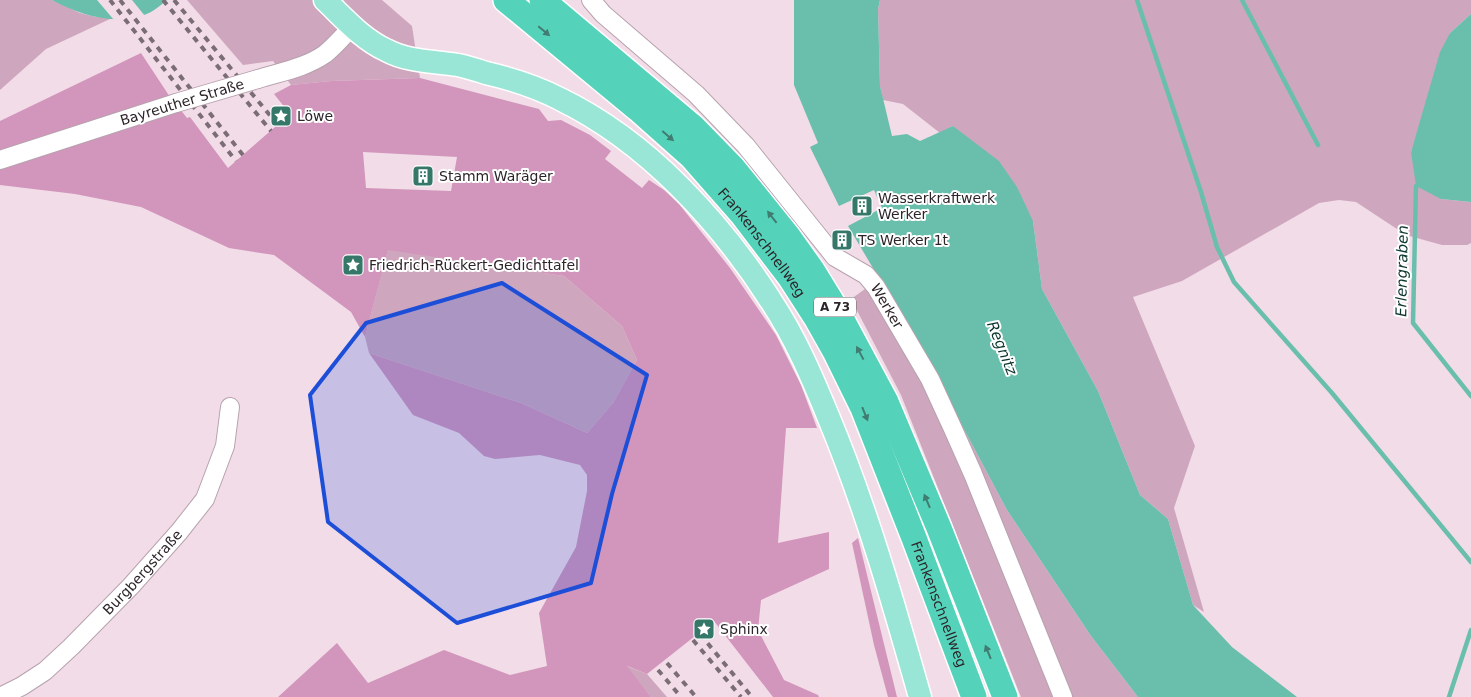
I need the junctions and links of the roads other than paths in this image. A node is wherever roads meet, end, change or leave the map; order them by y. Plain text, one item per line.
1 (325, 0) edge
2 (506, 0) edge
3 (542, 0) edge
4 (591, 0) edge
5 (353, 26) junction
6 (0, 160) edge
7 (230, 407) dead end
8 (0, 697) edge
9 (920, 697) edge
10 (974, 697) edge
11 (1006, 697) edge
12 (1063, 697) edge

1 - 5 main road
2 -> 10 highway, Frankenschnellweg / A 73
11 -> 3 highway, Frankenschnellweg / A 73
4 - 12 street, Werker
5 - 6 street, Bayreuther Straße, bridge
5 - 9 main road
7 - 8 street, Burgbergstraße

